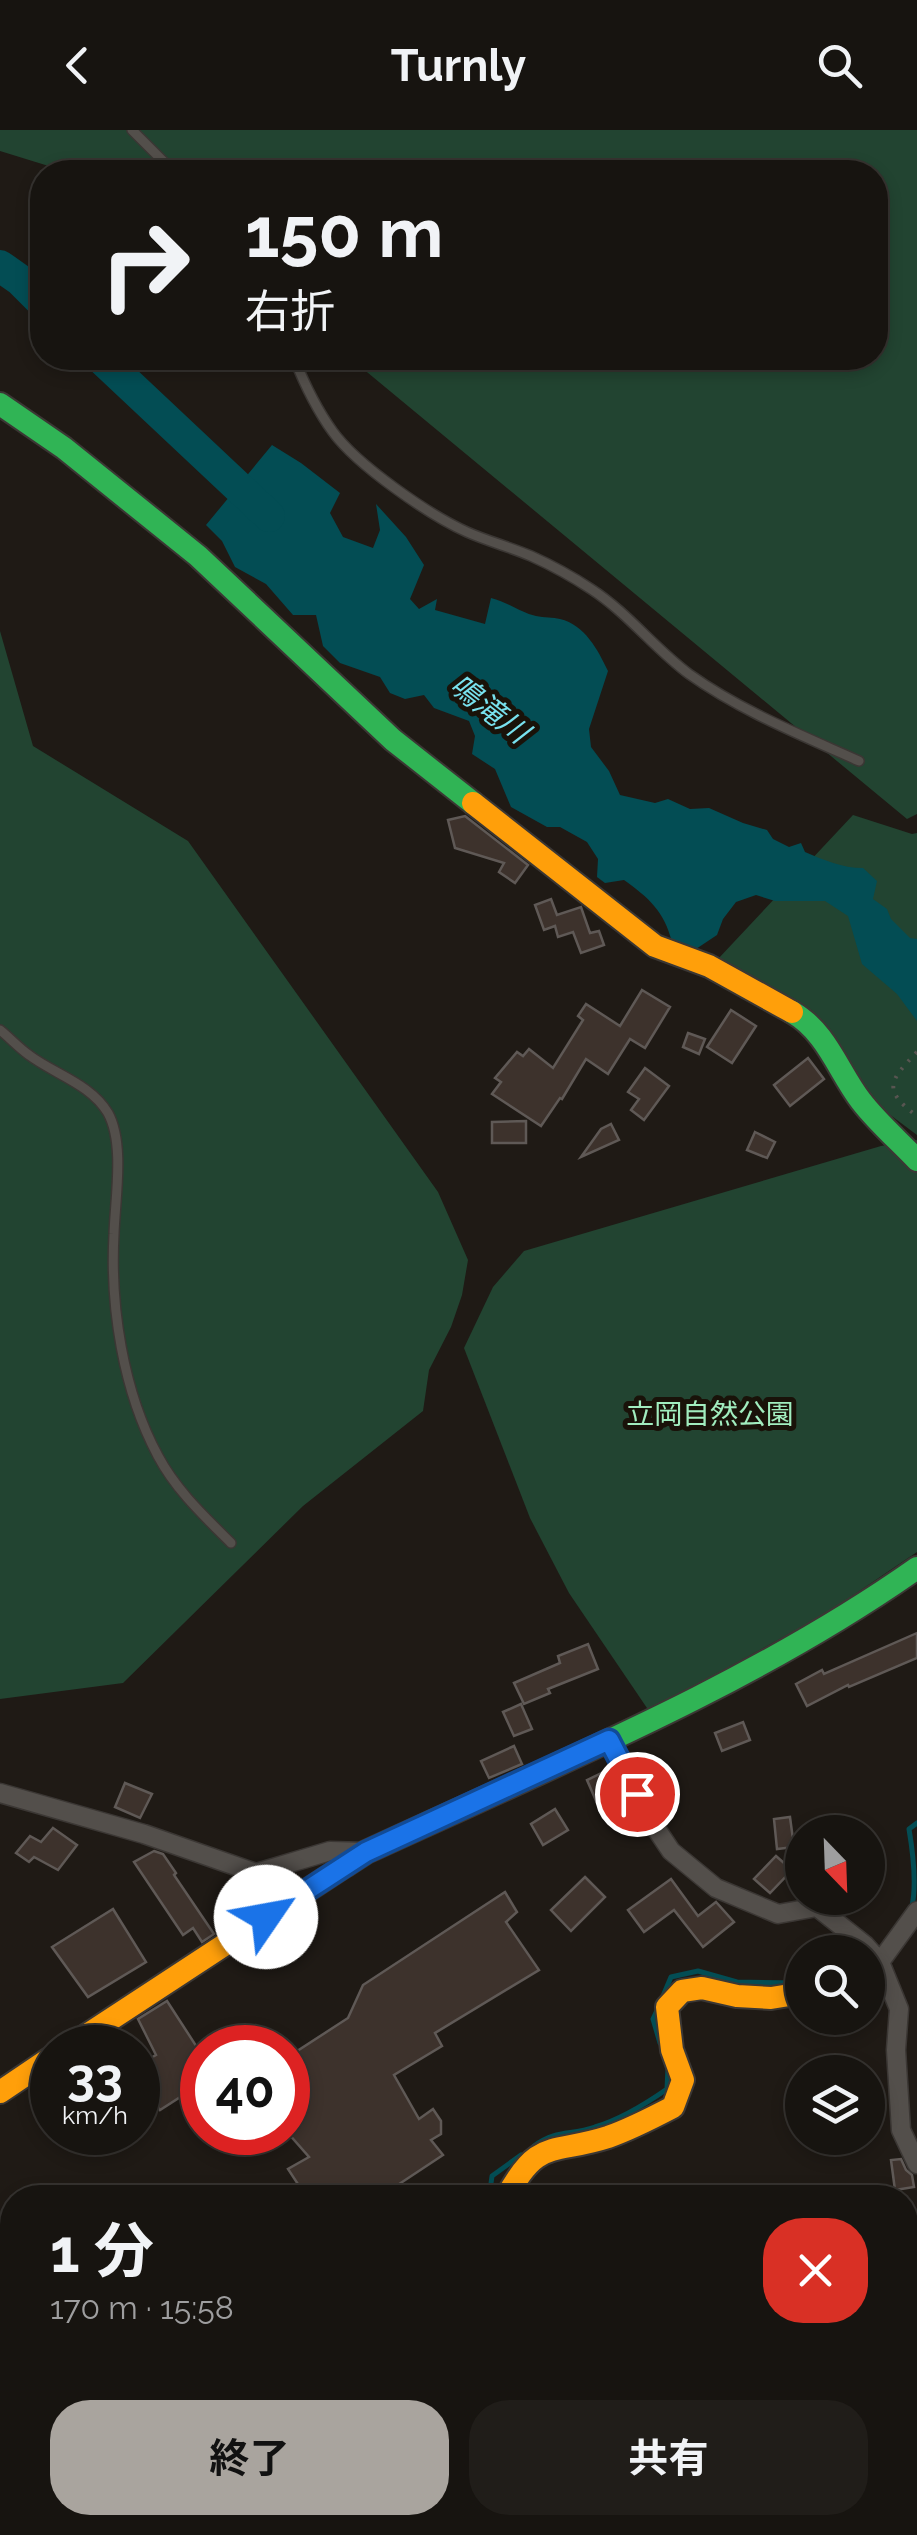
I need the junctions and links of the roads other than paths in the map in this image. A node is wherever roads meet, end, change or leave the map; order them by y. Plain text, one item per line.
1 (132, 130) edge
2 (162, 160) edge
3 (299, 370) edge
4 (0, 404) edge
5 (859, 762) dead end
6 (0, 1030) edge
7 (917, 1160) edge
8 (231, 1544) dead end
9 (917, 1568) edge
10 (609, 1740) junction
11 (0, 1793) edge
12 (366, 1852) junction
13 (917, 1911) edge
14 (853, 1935) edge
15 (885, 1952) edge
16 (885, 1984) edge
17 (785, 1996) edge
18 (102, 2025) edge
19 (30, 2072) edge
20 (0, 2092) edge
21 (917, 2164) edge
22 (514, 2185) edge

1 - 2 lane
3 - 5 lane
4 - 7 street
6 - 8 lane
9 - 10 street
10 - 12 street
10 - 14 street
11 - 12 street
12 - 18 street
13 - 15 street
16 - 21 street
17 - 22 street
19 - 20 street

